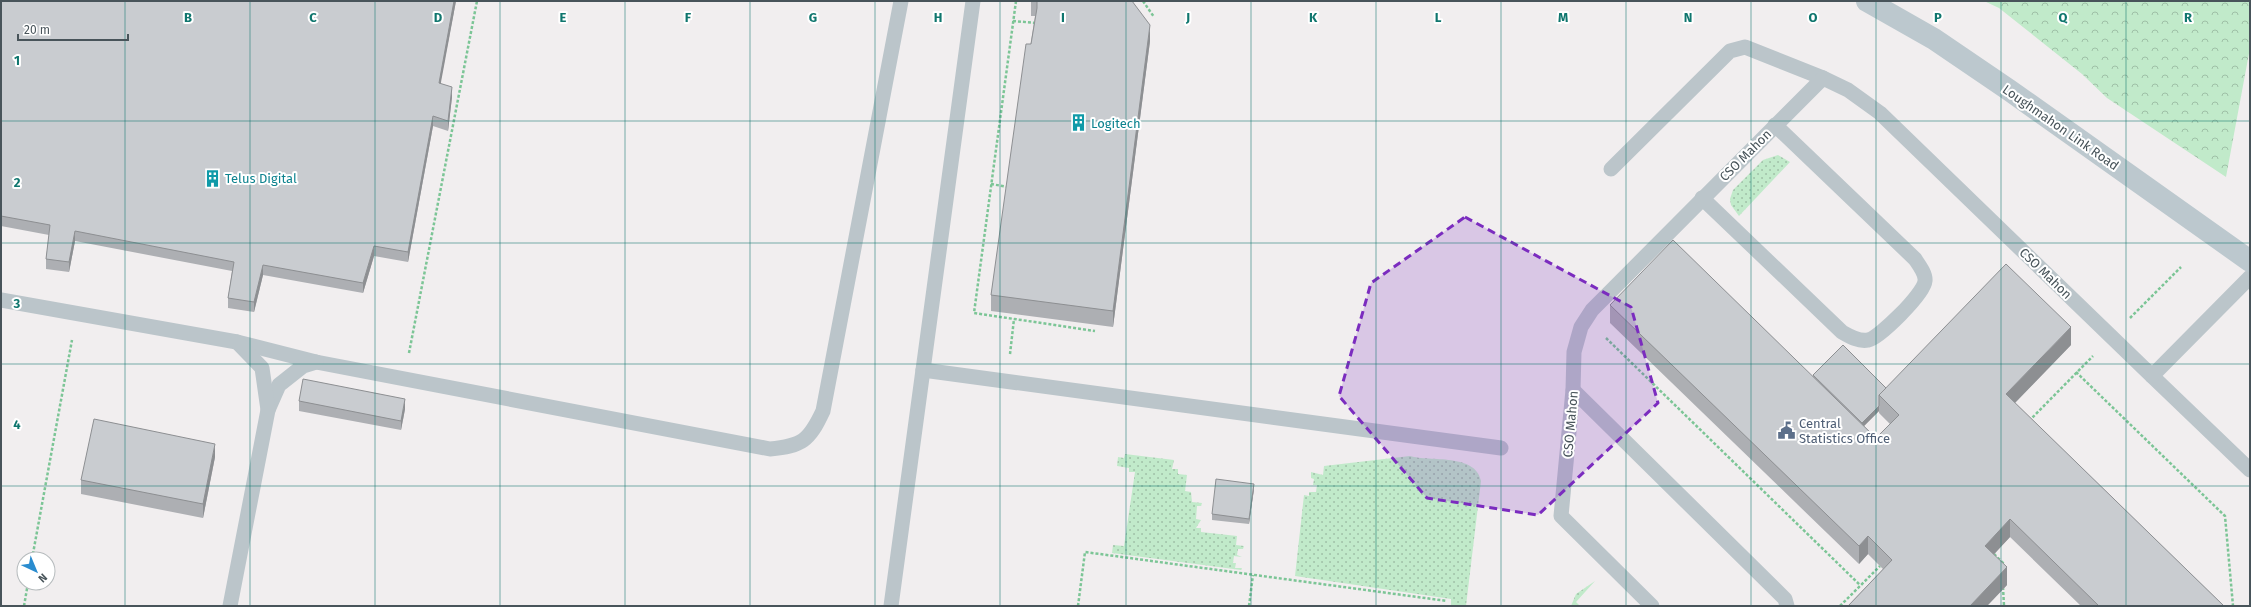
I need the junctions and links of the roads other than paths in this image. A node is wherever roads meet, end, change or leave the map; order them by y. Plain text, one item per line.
1 (901, 1) edge
2 (973, 1) edge
3 (1866, 1) edge
4 (1823, 78) junction
5 (1775, 124) junction
6 (1611, 169) dead end
7 (1702, 198) junction
8 (2250, 261) edge
9 (2250, 277) edge
10 (1, 300) edge
11 (237, 342) junction
12 (316, 362) junction
13 (923, 370) junction
14 (2152, 376) junction
15 (1573, 390) junction
16 (268, 410) junction
17 (1501, 448) dead end
18 (2250, 470) edge
19 (230, 606) edge
20 (890, 606) edge
21 (1652, 606) edge
22 (1787, 606) edge

1 - 12 lane
2 - 13 lane
3 - 8 main road, Loughmahon Link Road
4 - 5 lane, CSO Mahon
4 - 6 lane
4 - 14 lane, CSO Mahon
5 - 7 lane, CSO Mahon
5 - 7 lane
7 - 15 lane, CSO Mahon
9 - 14 lane
10 - 11 lane
11 - 12 lane
11 - 16 lane
12 - 16 lane
13 - 17 lane
13 - 20 lane
14 - 18 lane, CSO Mahon
15 - 21 lane, CSO Mahon
15 - 22 lane
16 - 19 lane

